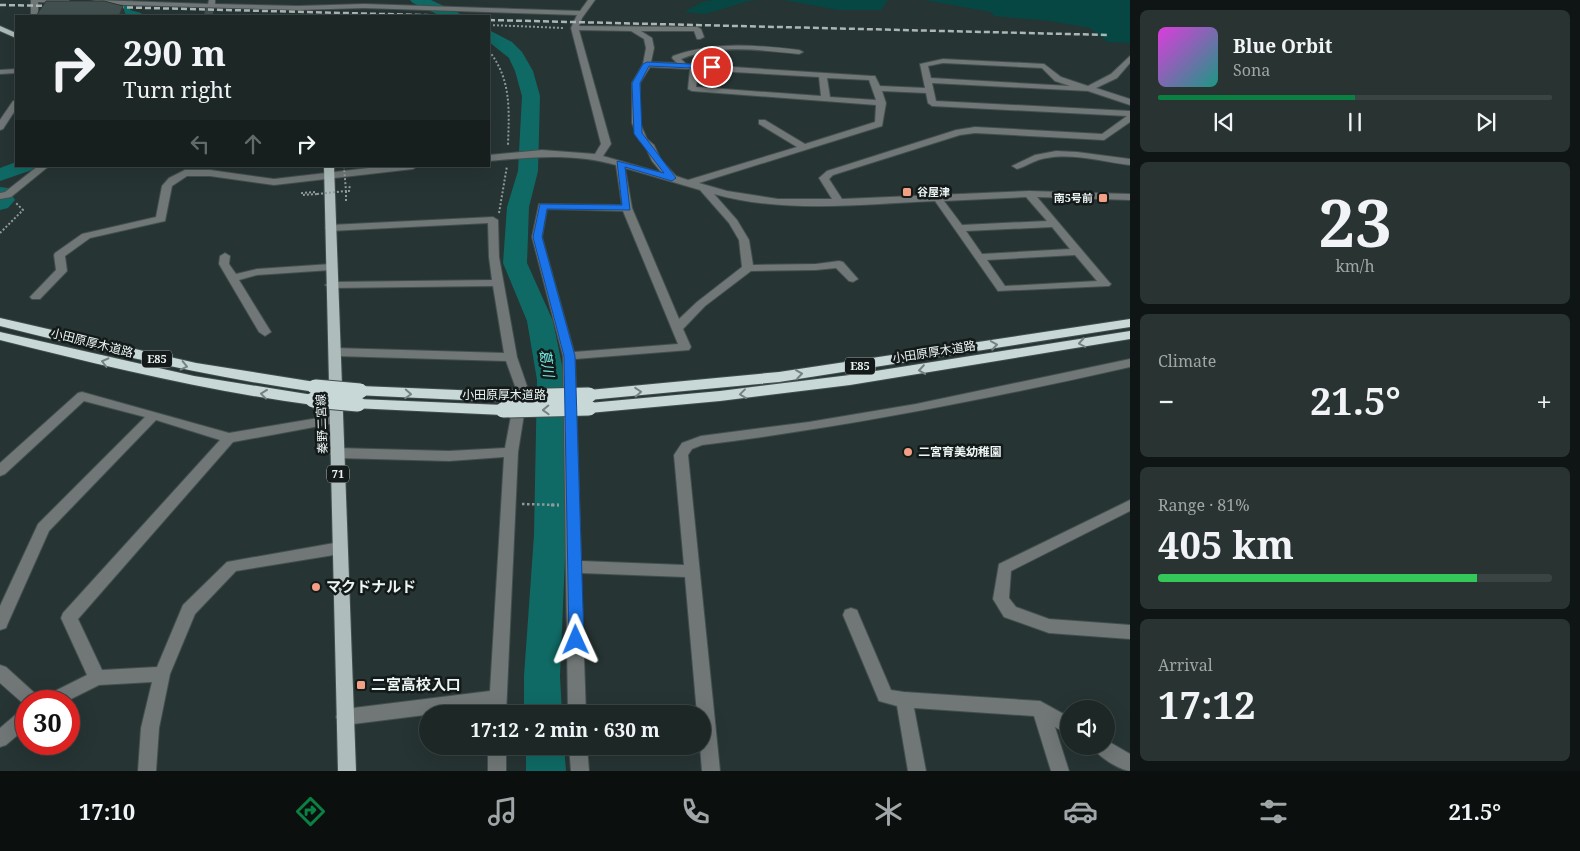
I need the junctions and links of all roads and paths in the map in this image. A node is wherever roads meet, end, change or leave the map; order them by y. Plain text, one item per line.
1 (34, 0) edge
2 (353, 0) edge
3 (464, 0) edge
4 (592, 0) edge
5 (74, 1) edge
6 (84, 2) edge
7 (211, 3) edge
8 (364, 6) junction
9 (298, 8) junction
10 (484, 9) junction
11 (581, 13) junction
12 (34, 15) edge
13 (295, 15) edge
14 (490, 25) edge
15 (0, 28) edge
16 (575, 28) junction
17 (633, 29) junction
18 (15, 36) edge
19 (700, 37) dead end
20 (0, 38) edge
21 (15, 42) edge
22 (490, 52) edge
23 (800, 52) dead end
24 (1130, 58) edge
25 (647, 64) junction
26 (684, 65) junction
27 (694, 66) junction
28 (15, 70) edge
29 (0, 72) edge
30 (822, 74) junction
31 (926, 80) junction
32 (879, 88) junction
33 (1088, 88) junction
34 (929, 91) junction
35 (826, 99) junction
36 (1130, 102) edge
37 (882, 103) junction
38 (15, 104) edge
39 (1130, 116) edge
40 (762, 122) dead end
41 (0, 127) edge
42 (804, 148) junction
43 (507, 156) junction
44 (598, 157) junction
45 (490, 158) edge
46 (1130, 162) edge
47 (620, 163) junction
48 (1016, 166) dead end
49 (43, 167) edge
50 (201, 167) edge
51 (342, 167) edge
52 (385, 167) edge
53 (329, 169) edge
54 (210, 173) junction
55 (672, 178) junction
56 (353, 180) dead end
57 (689, 183) junction
58 (704, 188) junction
59 (346, 191) junction
60 (316, 193) dead end
61 (1030, 194) junction
62 (4, 196) edge
63 (937, 197) junction
64 (1130, 198) edge
65 (346, 201) dead end
66 (839, 202) junction
67 (627, 208) junction
68 (493, 220) junction
69 (1054, 224) junction
70 (330, 228) junction
71 (959, 228) junction
72 (0, 233) edge
73 (1078, 252) junction
74 (225, 256) dead end
75 (980, 257) junction
76 (331, 267) junction
77 (748, 268) junction
78 (233, 278) junction
79 (853, 279) dead end
80 (499, 283) junction
81 (331, 285) junction
82 (36, 297) dead end
83 (0, 322) edge
84 (1130, 323) edge
85 (678, 327) junction
86 (265, 332) dead end
87 (1130, 335) edge
88 (0, 336) edge
89 (335, 352) junction
90 (569, 356) junction
91 (512, 357) junction
92 (1130, 364) edge
93 (314, 393) junction
94 (589, 402) junction
95 (154, 415) junction
96 (336, 419) junction
97 (229, 438) junction
98 (511, 452) junction
99 (337, 453) junction
100 (0, 471) edge
101 (519, 504) dead end
102 (563, 504) dead end
103 (1130, 505) edge
104 (340, 548) junction
105 (575, 567) junction
106 (691, 571) junction
107 (851, 615) dead end
108 (0, 622) edge
109 (1130, 632) edge
110 (0, 672) edge
111 (162, 674) junction
112 (97, 678) junction
113 (20, 690) edge
114 (72, 690) edge
115 (904, 700) junction
116 (498, 705) edge
117 (577, 705) edge
118 (1040, 709) junction
119 (419, 711) edge
120 (345, 716) junction
121 (1060, 721) edge
122 (15, 726) edge
123 (0, 739) edge
124 (497, 755) edge
125 (579, 755) edge
126 (1115, 755) edge
127 (1130, 764) edge
128 (147, 771) edge
129 (347, 771) edge
130 (497, 771) edge
131 (580, 771) edge
132 (711, 771) edge
133 (917, 771) edge
134 (1060, 771) edge

1 - 5 street
1 - 12 street
2 - 8 street
3 - 10 street
4 - 11 street
6 - 7 street
7 - 9 street
8 - 9 street
8 - 10 street
9 - 13 street
10 - 11 street
11 - 16 street
14 - 16 path
15 - 18 main road
16 - 17 street
16 - 44 street
17 - 19 street
17 - 25 street
20 - 21 main road
22 - 43 path
23 - 26 street
24 - 33 street
25 - 26 street
25 - 55 street
26 - 27 street
27 - 30 street
27 - 35 street
28 - 29 street
30 - 32 street
30 - 35 street
31 - 33 street
31 - 33 street
31 - 34 street
32 - 34 street
32 - 37 street
33 - 36 street
34 - 39 street
35 - 37 street
37 - 42 street
38 - 41 street
39 - 66 street
40 - 42 street
42 - 57 street
43 - 44 street
43 - 45 street
43 - 68 path
44 - 47 street
46 - 48 street
47 - 55 street
47 - 67 street
49 - 62 street
50 - 54 street
51 - 59 path, bridge
52 - 53 street
53 - 54 street
53 - 70 main road, 秦野二宮線 / 71
54 - 82 street
55 - 57 street
56 - 59 path
57 - 58 street
58 - 66 street
58 - 77 street
59 - 60 path, bridge
59 - 65 path
61 - 63 street
61 - 64 street
61 - 69 street
62 - 72 path
63 - 66 street
63 - 71 street
67 - 85 street
67 - 90 street
68 - 70 street
68 - 80 street
69 - 71 street
69 - 73 street
70 - 76 main road, 秦野二宮線 / 71
71 - 75 street
73 - 75 street
73 - 75 street
74 - 78 street
76 - 78 street
76 - 81 main road, 秦野二宮線 / 71
77 - 79 street
77 - 85 street
78 - 86 street
80 - 81 street
80 - 91 street
81 - 89 main road, 秦野二宮線 / 71
83 -> 93 highway, 小田原厚木道路 / E85
94 -> 84 highway, 小田原厚木道路 / E85
85 - 90 street
87 -> 94 highway, 小田原厚木道路 / E85
93 -> 88 highway, 小田原厚木道路 / E85
89 - 91 street
89 - 96 main road, 秦野二宮線 / 71
90 - 105 street
91 - 98 street
92 - 106 street
93 - 94 highway, 小田原厚木道路 / E85, bridge
95 - 97 street
95 - 100 street
95 - 108 street
96 - 97 street
96 - 99 main road, 秦野二宮線 / 71
97 - 112 street
98 - 99 street
98 - 116 street
99 - 104 main road, 秦野二宮線 / 71
101 - 102 path
103 - 109 street
104 - 111 street
104 - 120 main road, 秦野二宮線 / 71
105 - 106 street
105 - 117 street
106 - 132 street
107 - 115 street
110 - 113 street
111 - 112 street
111 - 128 street
112 - 114 street
115 - 118 street
115 - 133 street
118 - 121 street
118 - 134 street
119 - 120 street
120 - 129 main road, 秦野二宮線 / 71
122 - 123 street
124 - 130 street
125 - 131 street
126 - 127 street

